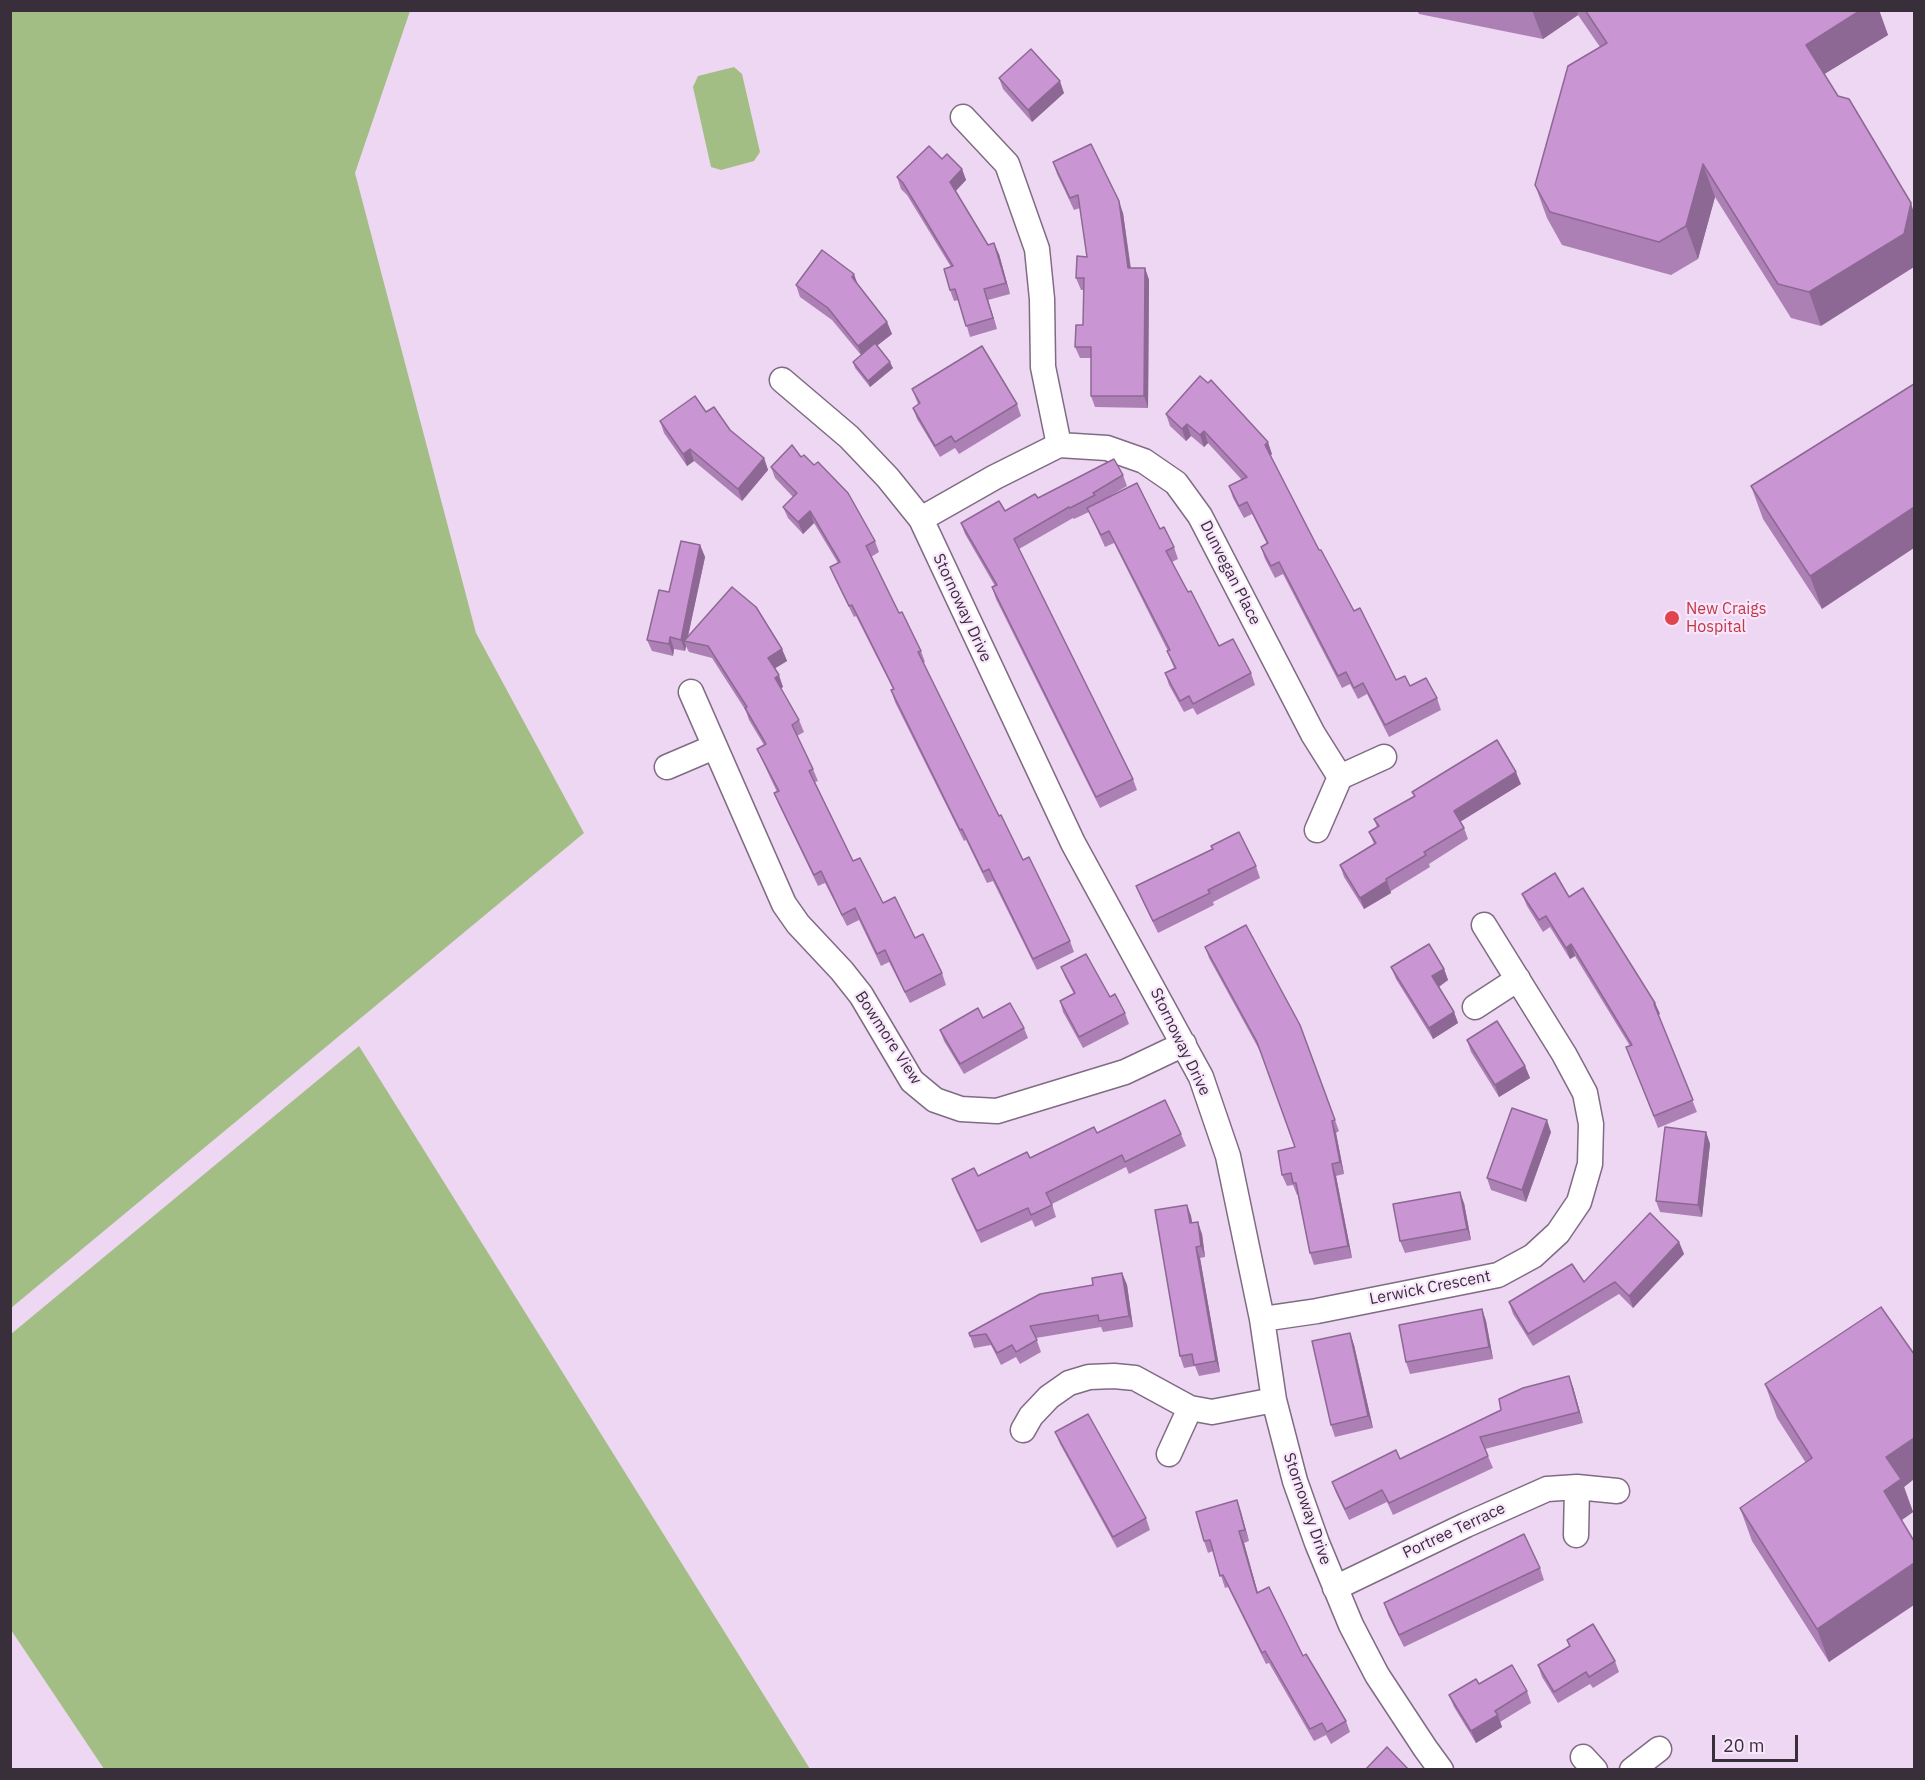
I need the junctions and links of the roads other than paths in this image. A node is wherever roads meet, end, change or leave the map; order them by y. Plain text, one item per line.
1 (963, 117) dead end
2 (782, 380) dead end
3 (1059, 445) junction
4 (921, 519) junction
5 (691, 692) dead end
6 (714, 747) junction
7 (1384, 757) dead end
8 (667, 767) dead end
9 (1340, 777) junction
10 (1317, 831) dead end
11 (1484, 925) dead end
12 (1518, 979) junction
13 (1475, 1007) dead end
14 (1184, 1044) junction
15 (1262, 1320) junction
16 (1274, 1400) junction
17 (1190, 1408) junction
18 (1023, 1430) dead end
19 (1169, 1454) dead end
20 (1577, 1487) junction
21 (1617, 1491) dead end
22 (1576, 1535) dead end
23 (1335, 1588) junction
24 (1659, 1749) dead end
25 (1441, 1770) edge
26 (1632, 1770) edge

1 - 3 street
2 - 4 street, Stornoway Drive
3 - 4 street
3 - 9 street, Dunvegan Place
4 - 14 street, Stornoway Drive
5 - 6 street, Bowmore View
6 - 8 street
6 - 14 street, Bowmore View
7 - 9 street
9 - 10 street
11 - 12 street, Lerwick Crescent
12 - 13 street
12 - 15 street, Lerwick Crescent
14 - 15 street, Stornoway Drive
15 - 16 street, Stornoway Drive
16 - 17 street
16 - 23 street, Stornoway Drive
17 - 18 street
17 - 19 street
20 - 21 street, Portree Terrace
20 - 22 street
20 - 23 street, Portree Terrace
23 - 25 street, Stornoway Drive
24 - 26 street

